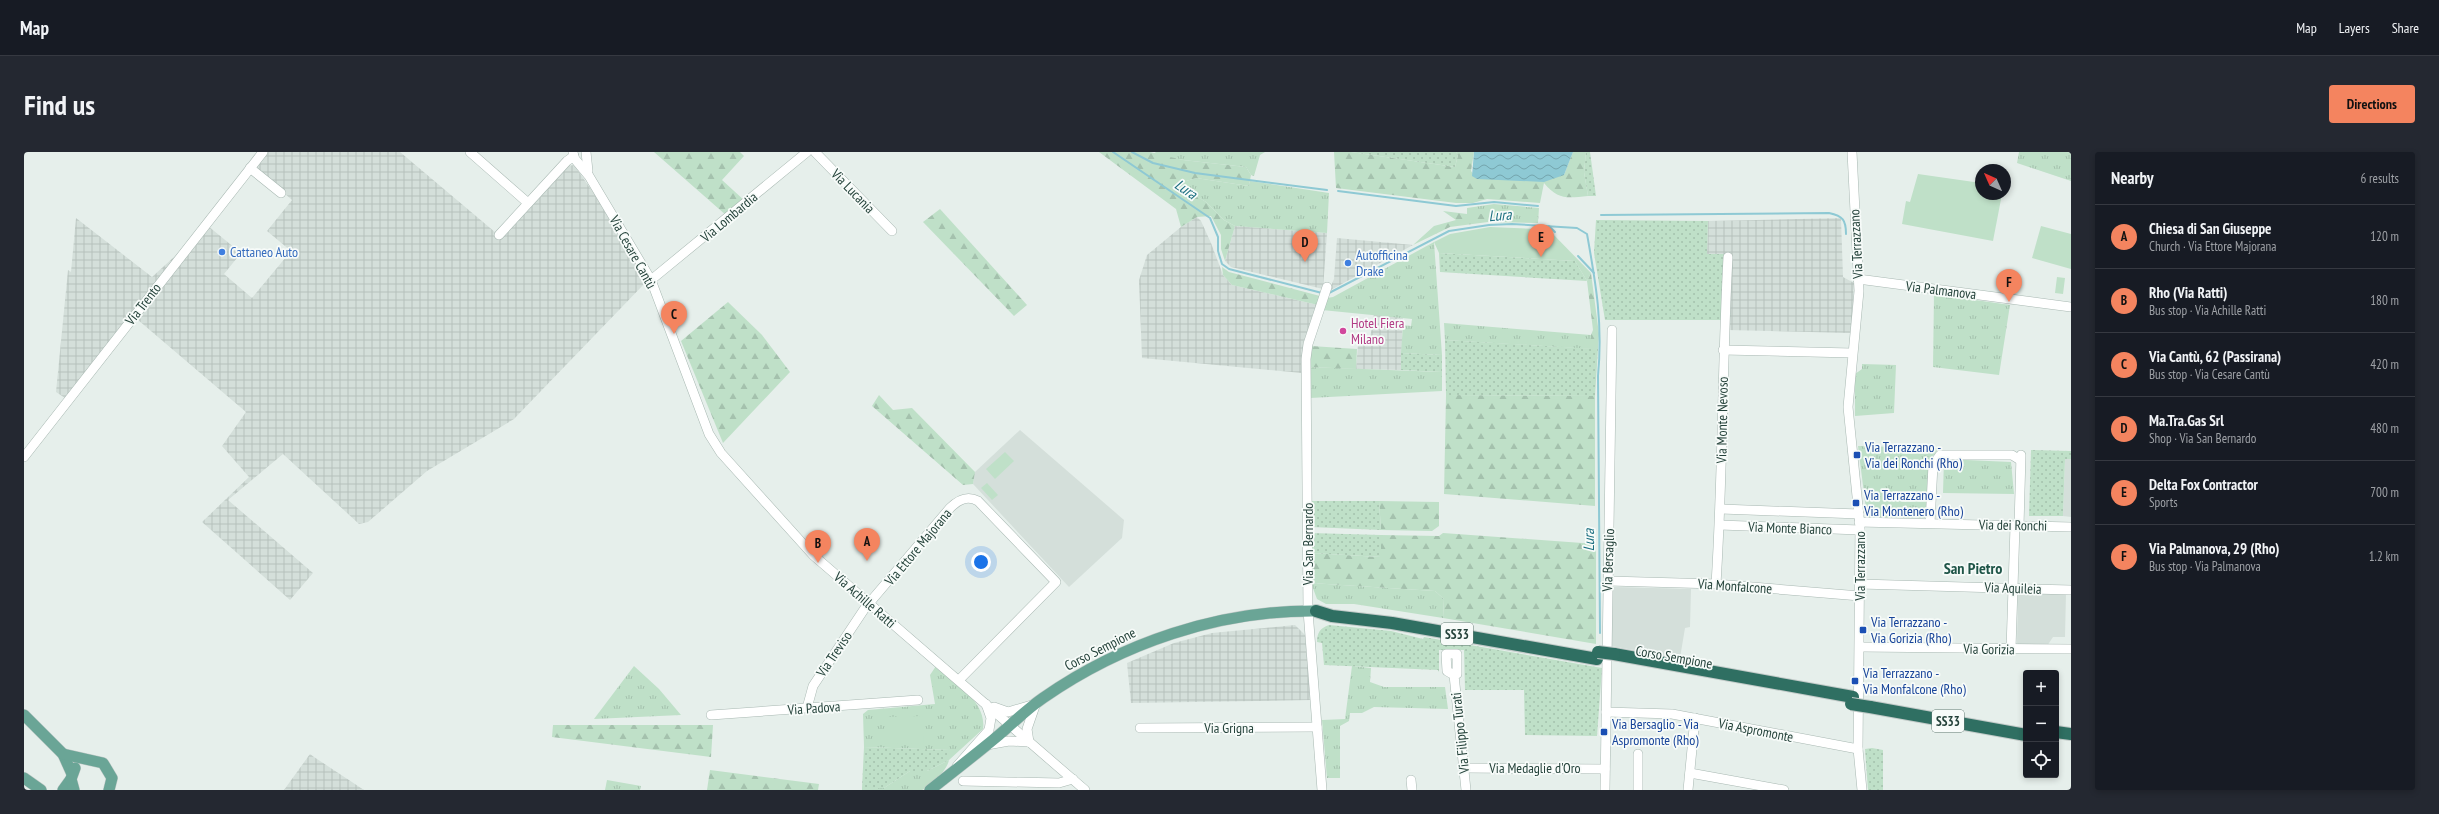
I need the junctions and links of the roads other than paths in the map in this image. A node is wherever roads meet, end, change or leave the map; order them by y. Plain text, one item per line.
1 (263, 152) edge
2 (470, 152) edge
3 (808, 152) edge
4 (815, 152) edge
5 (1852, 152) edge
6 (581, 155) edge
7 (250, 168) junction
8 (281, 193) dead end
9 (528, 202) junction
10 (892, 231) dead end
11 (499, 234) dead end
12 (1728, 257) dead end
13 (1858, 279) junction
14 (651, 280) junction
15 (1327, 287) dead end
16 (2071, 307) edge
17 (1612, 330) dead end
18 (1723, 350) junction
19 (1852, 353) junction
20 (714, 442) joint
21 (24, 457) edge
22 (1721, 509) junction
23 (1859, 522) junction
24 (1930, 523) junction
25 (1720, 526) junction
26 (2017, 526) junction
27 (2071, 527) edge
28 (1609, 581) junction
29 (1716, 584) junction
30 (1860, 584) junction
31 (2013, 588) junction
32 (2071, 590) edge
33 (1860, 596) junction
34 (869, 604) junction
35 (1312, 611) junction
36 (1860, 647) junction
37 (2011, 649) junction
38 (2071, 650) edge
39 (1454, 676) dead end
40 (959, 680) junction
41 (918, 700) dead end
42 (984, 701) junction
43 (1036, 703) junction
44 (1870, 704) junction
45 (807, 708) junction
46 (1606, 712) junction
47 (24, 715) edge
48 (711, 715) dead end
49 (1695, 718) junction
50 (1010, 725) junction
51 (2023, 726) edge
52 (1317, 727) junction
53 (1140, 728) dead end
54 (2059, 732) edge
55 (2023, 734) edge
56 (2071, 734) edge
57 (2059, 741) edge
58 (1029, 742) junction
59 (2071, 743) edge
60 (987, 745) junction
61 (1858, 750) junction
62 (63, 754) junction
63 (1638, 754) dead end
64 (86, 760) junction
65 (1464, 768) junction
66 (1606, 769) junction
67 (952, 772) junction
68 (1690, 773) junction
69 (71, 776) junction
70 (24, 778) edge
71 (1073, 779) junction
72 (962, 780) dead end
73 (1411, 780) dead end
74 (41, 790) edge
75 (63, 790) edge
76 (74, 790) edge
77 (109, 790) edge
78 (930, 790) edge
79 (1085, 790) edge
80 (1322, 790) edge
81 (1412, 790) edge
82 (1466, 790) edge
83 (1605, 790) edge
84 (1638, 790) edge
85 (1688, 790) edge
86 (1784, 790) edge
87 (1862, 790) edge

1 - 7 street, Via Trento
2 - 9 street
3 - 14 street, Via Lombardia
4 - 10 street, Via Lucania
5 - 13 street, Via Terrazzano
6 - 9 street
6 - 14 street, Via Cesare Cantù
7 - 8 street
7 - 21 street, Via Trento
9 - 11 street
12 - 18 street, Via Monte Nevoso
13 - 16 street, Via Palmanova
13 - 19 street, Via Terrazzano
14 - 20 street, Via Cesare Cantù
15 - 35 street, Via San Bernardo
17 - 28 street, Via Bersaglio
18 - 19 street
18 - 22 street, Via Monte Nevoso
19 - 23 street, Via Terrazzano
20 - 34 street, Via Achille Ratti
22 - 23 street
22 - 25 street, Via Monte Nevoso
23 - 24 street, Via dei Ronchi
23 - 25 street, Via Monte Bianco
23 - 30 street, Via Terrazzano
24 - 26 street, Via dei Ronchi
24 - 26 street
25 - 29 street, Via Monte Nevoso
26 - 27 street, Via dei Ronchi
26 - 31 street
28 - 29 street, Via Monfalcone
28 - 46 street, Via Bersaglio
29 - 33 street, Via Monfalcone
30 - 31 street, Via Aquileia
30 - 33 street, Via Terrazzano
31 - 32 street, Via Aquileia
31 - 37 street
33 - 36 street, Via Terrazzano
34 - 40 street, Via Achille Ratti
34 - 40 street, Via Ettore Majorana
34 - 45 street, Via Treviso
35 - 43 main road, Corso Sempione / SS33
35 - 44 highway, Corso Sempione / SS33, bridge
35 - 52 street, Via San Bernardo
36 - 37 street, Via Gorizia
36 - 61 street, Via Terrazzano
37 - 38 street, Via Gorizia
39 - 65 street, Via Filippo Turati
40 - 42 street, Via Achille Ratti
41 - 45 street, Via Padova
42 - 43 street
42 - 50 street, Via Achille Ratti
42 - 67 street
43 - 50 main road, Corso Sempione / SS33
43 - 58 street
44 - 51 highway, Corso Sempione / SS33
44 - 55 highway, Corso Sempione / SS33
45 - 48 street, Via Padova
46 - 49 street, Via Aspromonte
46 - 66 street, Via Bersaglio
47 - 62 main road
49 - 61 street, Via Aspromonte
49 - 68 street
50 - 58 street, Via Achille Ratti
50 - 60 main road, Corso Sempione / SS33
52 - 53 street, Via Grigna
52 - 80 street, Via San Bernardo
54 - 56 highway
57 - 59 highway
58 - 60 street
58 - 71 street, Via Achille Ratti
60 - 67 main road, Corso Sempione / SS33
61 - 87 street, Via Terrazzano
62 - 64 main road
62 - 69 main road
63 - 84 street
64 - 69 main road
64 - 77 main road
65 - 66 street, Via Medaglie d'Oro
65 - 82 street, Via Filippo Turati
66 - 83 street, Via Bersaglio
67 - 78 main road, Corso Sempione / SS33
68 - 85 street
68 - 86 street
69 - 75 main road
69 - 76 main road
70 - 74 main road
71 - 72 street
71 - 79 street, Via Achille Ratti
73 - 81 street

